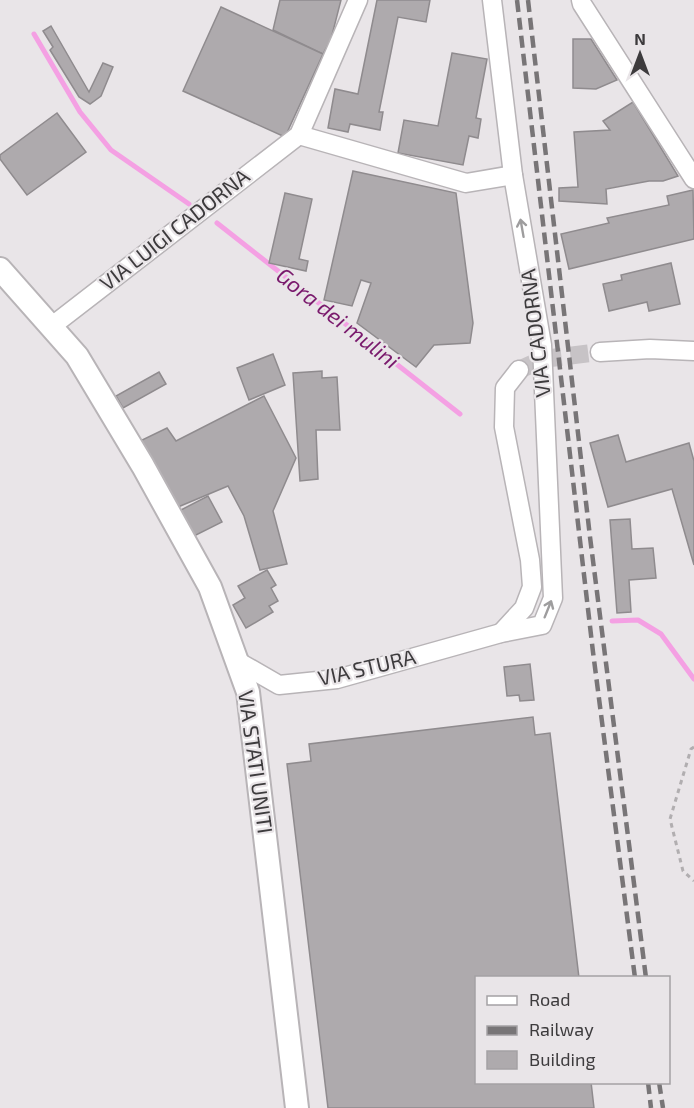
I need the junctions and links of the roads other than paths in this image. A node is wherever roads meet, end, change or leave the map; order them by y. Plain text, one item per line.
1 (358, 0) edge
2 (492, 0) edge
3 (581, 0) edge
4 (299, 135) junction
5 (513, 176) junction
6 (694, 179) edge
7 (0, 269) edge
8 (52, 326) junction
9 (694, 351) edge
10 (600, 352) tunnel mouth
11 (519, 370) tunnel mouth
12 (501, 633) junction
13 (237, 661) junction
14 (297, 1108) edge

1 - 4 street, VIA LUIGI CADORNA
2 - 5 street, VIA CADORNA
3 - 6 street
4 - 5 street
4 - 8 street, VIA LUIGI CADORNA
12 -> 5 street, VIA CADORNA
7 - 8 street, VIA STATI UNITI
8 - 13 street, VIA STATI UNITI
9 - 10 street
11 - 12 street
12 - 13 street, VIA STURA
13 - 14 street, VIA STATI UNITI

